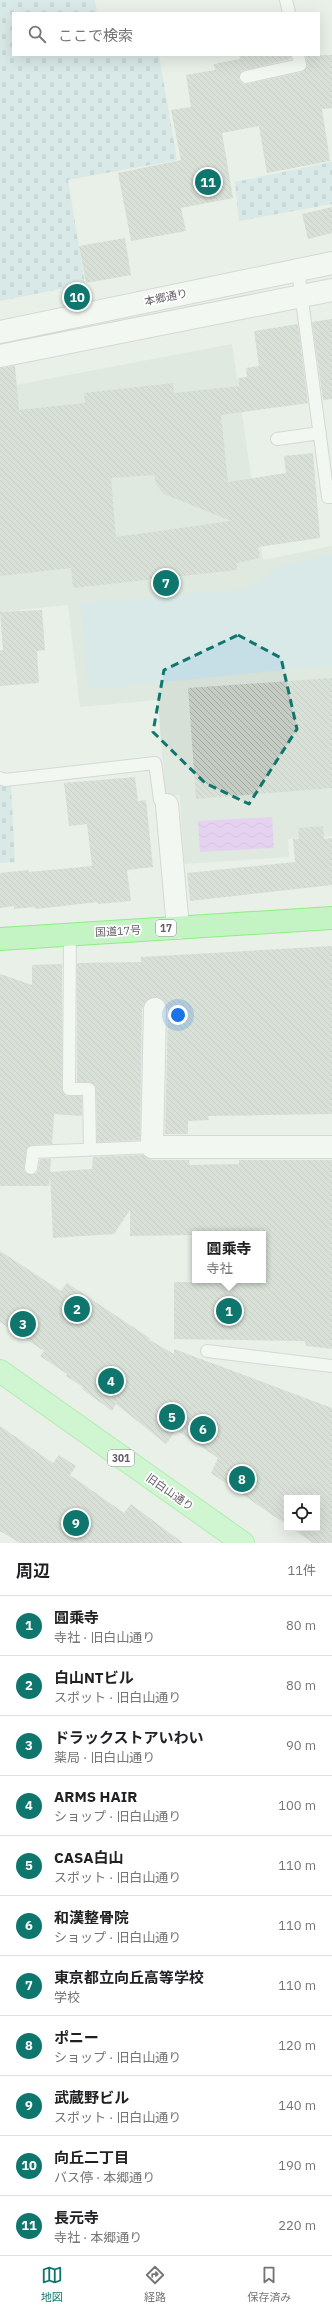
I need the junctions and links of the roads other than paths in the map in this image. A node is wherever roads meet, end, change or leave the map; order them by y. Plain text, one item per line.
1 (286, 0) edge
2 (289, 12) edge
3 (298, 56) edge
4 (246, 77) dead end
5 (332, 263) edge
6 (298, 270) junction
7 (332, 290) edge
8 (301, 296) junction
9 (0, 332) edge
10 (0, 356) edge
11 (320, 433) junction
12 (277, 439) dead end
13 (332, 497) edge
14 (0, 778) edge
15 (167, 806) joint
16 (332, 918) edge
17 (178, 928) junction
18 (70, 933) junction
19 (0, 939) edge
20 (155, 1010) dead end
21 (152, 1147) junction
22 (332, 1147) edge
23 (90, 1148) junction
24 (31, 1168) dead end
25 (207, 1351) dead end
26 (332, 1366) edge
27 (0, 1371) edge
28 (243, 1543) edge

1 - 2 lane
3 - 4 lane
5 - 6 main road, 本郷通り
6 - 8 lane
6 - 9 main road, 本郷通り
7 - 8 main road
8 - 10 main road
8 - 11 lane
11 - 12 lane
11 - 13 lane
14 - 15 lane
15 - 17 main road
16 - 17 highway, 国道17号 / 17
17 - 18 highway, 国道17号 / 17
18 - 19 highway, 国道17号 / 17
18 - 23 lane
20 - 21 main road
21 - 22 main road
21 - 23 lane
23 - 24 lane
25 - 26 lane
27 - 28 main road, 旧白山通り / 301

